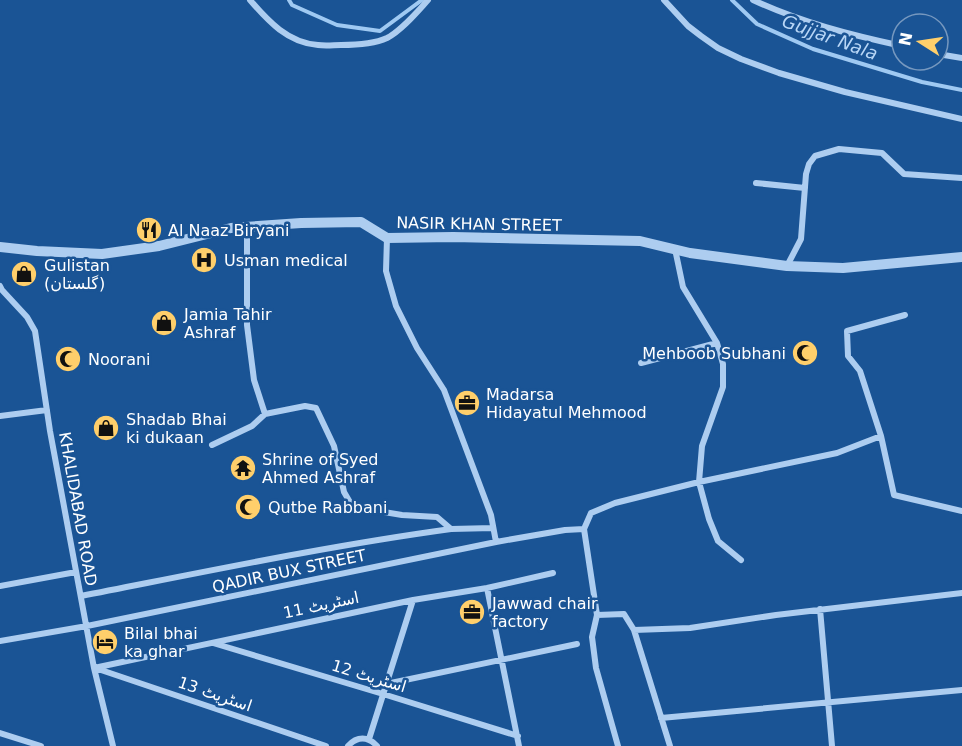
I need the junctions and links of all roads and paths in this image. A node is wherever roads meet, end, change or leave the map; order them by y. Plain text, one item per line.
1 (250, 0) edge
2 (428, 0) edge
3 (664, 0) edge
4 (753, 0) edge
5 (890, 43) edge
6 (962, 119) edge
7 (962, 178) edge
8 (756, 183) dead end
9 (805, 188) junction
10 (247, 227) junction
11 (387, 238) junction
12 (0, 247) edge
13 (675, 249) junction
14 (962, 257) edge
15 (787, 266) junction
16 (0, 286) edge
17 (905, 315) dead end
18 (717, 343) junction
19 (641, 363) dead end
20 (47, 410) junction
21 (265, 414) junction
22 (0, 416) edge
23 (881, 436) junction
24 (212, 445) dead end
25 (699, 482) junction
26 (962, 511) edge
27 (493, 528) junction
28 (451, 529) junction
29 (584, 529) junction
30 (496, 542) junction
31 (741, 560) dead end
32 (76, 572) junction
33 (554, 573) dead end
34 (0, 586) edge
35 (487, 588) junction
36 (962, 593) edge
37 (81, 596) junction
38 (413, 600) junction
39 (820, 609) junction
40 (597, 615) junction
41 (87, 626) junction
42 (634, 630) junction
43 (0, 641) edge
44 (212, 642) junction
45 (577, 644) dead end
46 (502, 660) junction
47 (94, 668) junction
48 (386, 684) junction
49 (962, 690) edge
50 (383, 694) junction
51 (828, 702) junction
52 (662, 718) junction
53 (0, 734) edge
54 (518, 736) junction
55 (369, 739) junction
56 (41, 746) edge
57 (112, 746) edge
58 (326, 746) edge
59 (348, 746) edge
60 (377, 746) edge
61 (519, 746) edge
62 (618, 746) edge
63 (670, 746) edge
64 (832, 746) edge

1 - 2 street
3 - 6 street
4 - 5 street
7 - 9 street
8 - 9 street
9 - 15 street
10 - 11 street, NASIR KHAN STREET
10 - 12 street, NASIR KHAN STREET
10 - 21 street
11 - 13 street, NASIR KHAN STREET
11 - 27 street
13 - 15 street, NASIR KHAN STREET
13 - 18 street
14 - 15 street, NASIR KHAN STREET
16 - 20 street, KHALIDABAD ROAD
17 - 23 street
18 - 19 street
18 - 25 street
20 - 22 street
20 - 32 street, KHALIDABAD ROAD
21 - 24 street
21 - 28 street
23 - 25 street
23 - 26 street
25 - 29 street
25 - 31 street
27 - 28 street
27 - 30 street
28 - 37 street
29 - 30 street, QADIR BUX STREET
29 - 40 street
30 - 41 street, QADIR BUX STREET
32 - 34 street
32 - 37 street, KHALIDABAD ROAD
33 - 35 street, اسٹریٹ 11
35 - 38 street, اسٹریٹ 11
35 - 46 street
36 - 39 street
37 - 41 street, KHALIDABAD ROAD
38 - 44 street, اسٹریٹ 11
38 - 48 street
39 - 42 street
39 - 51 street
40 - 42 street
40 - 62 street
41 - 43 street, QADIR BUX STREET
41 - 47 street, KHALIDABAD ROAD
42 - 52 street
44 - 47 street, اسٹریٹ 11
44 - 50 street, اسٹریٹ 12
45 - 46 street
46 - 48 street
46 - 54 street
47 - 57 street, KHALIDABAD ROAD
47 - 58 street, اسٹریٹ 13
48 - 50 street
49 - 51 street
50 - 54 street, اسٹریٹ 12
50 - 55 street
51 - 52 street
51 - 64 street
52 - 63 street
53 - 56 street
54 - 61 street
55 - 59 street
55 - 60 street

